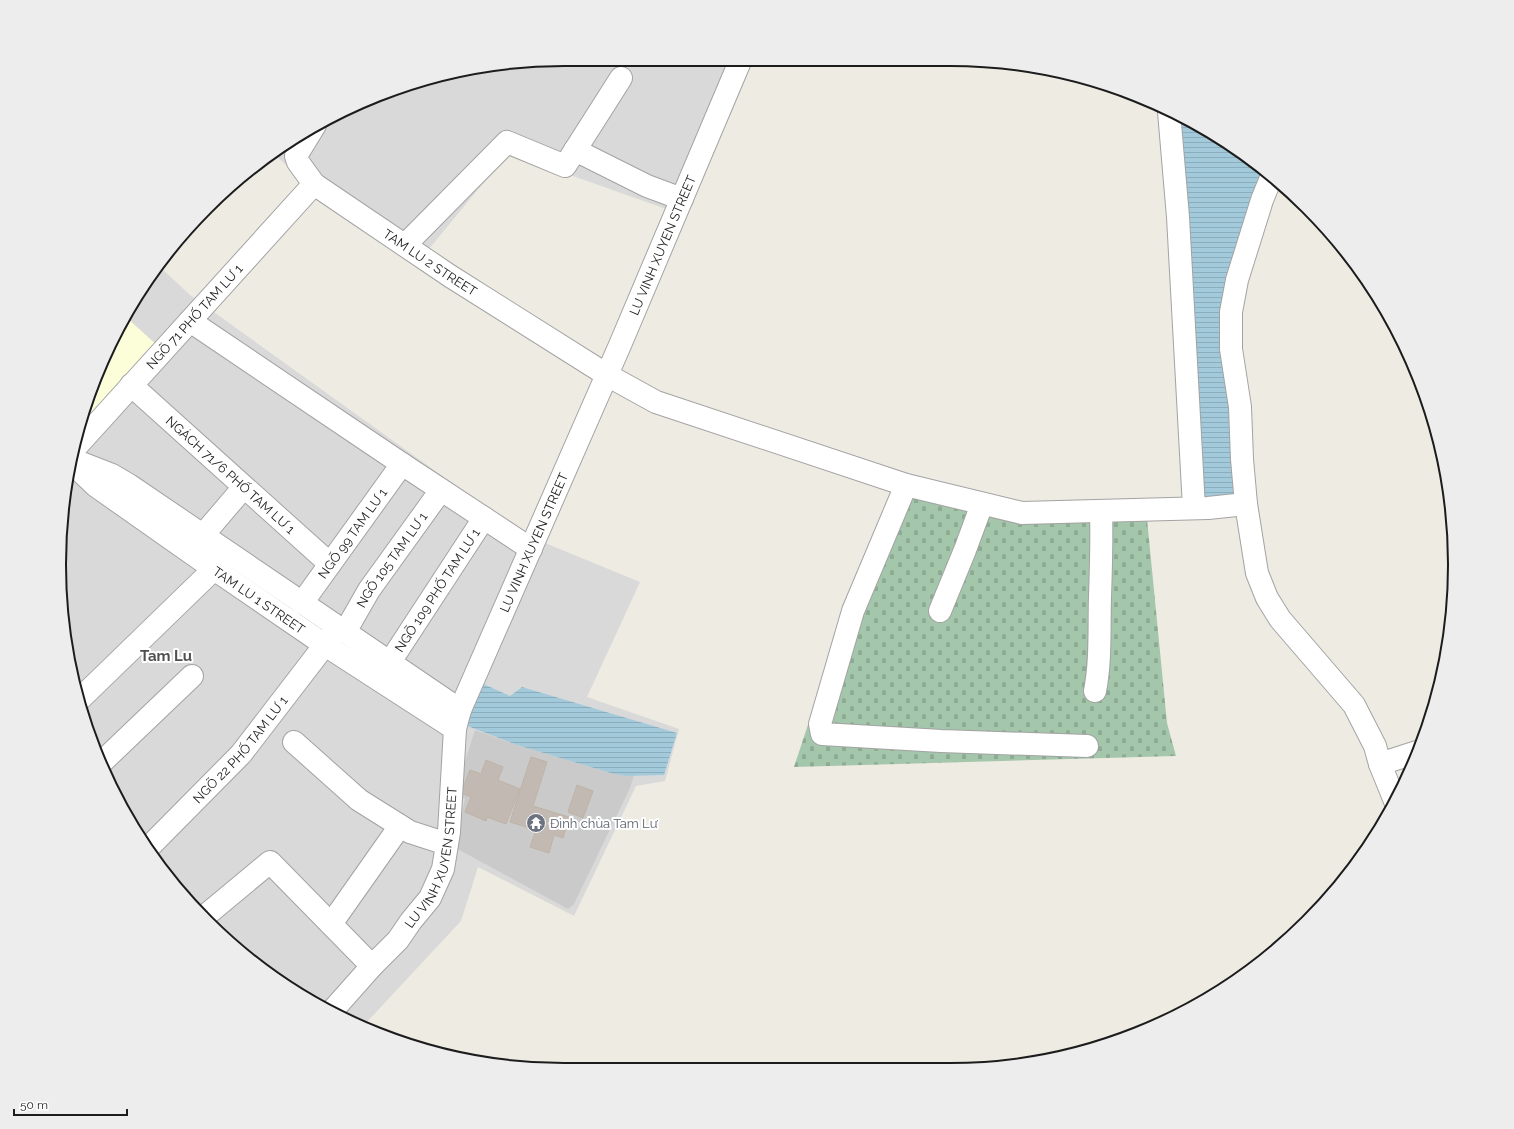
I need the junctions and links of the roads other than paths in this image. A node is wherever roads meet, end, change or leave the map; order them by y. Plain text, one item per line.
1 (738, 66) edge
2 (621, 78) dead end
3 (1169, 117) edge
4 (308, 138) edge
5 (575, 150) junction
6 (1269, 183) edge
7 (314, 184) junction
8 (682, 199) junction
9 (405, 245) junction
10 (190, 320) junction
11 (607, 375) junction
12 (131, 385) junction
13 (82, 441) edge
14 (77, 462) edge
15 (402, 464) junction
16 (76, 466) edge
17 (906, 485) junction
18 (244, 486) junction
19 (441, 490) junction
20 (982, 504) junction
21 (1246, 504) junction
22 (1201, 508) junction
23 (1101, 511) junction
24 (484, 518) junction
25 (203, 535) junction
26 (531, 549) junction
27 (226, 551) junction
28 (330, 564) junction
29 (214, 569) junction
30 (302, 603) junction
31 (940, 611) dead end
32 (342, 630) junction
33 (326, 645) junction
34 (390, 662) junction
35 (192, 676) dead end
36 (1095, 691) dead end
37 (83, 696) edge
38 (457, 720) junction
39 (294, 742) dead end
40 (1088, 746) dead end
41 (1411, 752) edge
42 (1377, 755) junction
43 (106, 759) edge
44 (1392, 793) edge
45 (400, 826) junction
46 (152, 844) edge
47 (447, 844) junction
48 (208, 913) edge
49 (331, 924) junction
50 (372, 966) junction
51 (335, 1007) edge

1 - 8 street, LU VINH XUYEN STREET
2 - 5 street
3 - 22 street
4 - 7 street, TAM LU 2 STREET
5 - 8 street
5 - 9 street
6 - 21 street
7 - 9 street, TAM LU 2 STREET
7 - 10 street, NGÕ 71 PHỐ TAM LƯ 1
8 - 11 street, LU VINH XUYEN STREET
9 - 11 street, TAM LU 2 STREET
10 - 12 street, NGÕ 71 PHỐ TAM LƯ 1
10 - 15 street
11 - 17 street, TAM LU 2 STREET
11 - 26 street, LU VINH XUYEN STREET
12 - 13 street, NGÕ 71 PHỐ TAM LƯ 1
12 - 18 street, NGÁCH 71/6 PHỐ TAM LƯ 1
14 - 25 street, TAM LU 1 STREET
15 - 19 street
15 - 28 street, NGÕ 99 TAM LƯ 1
16 - 29 street, TAM LU 1 STREET
17 - 20 street, TAM LU 2 STREET
17 - 40 street
18 - 25 street
18 - 28 street, NGÁCH 71/6 PHỐ TAM LƯ 1
19 - 24 street
19 - 32 street, NGÕ 105 TAM LƯ 1
20 - 23 street, TAM LU 2 STREET
20 - 31 street
21 - 22 street, TAM LU 2 STREET
21 - 42 street
22 - 23 street, TAM LU 2 STREET
23 - 36 street
24 - 26 street
24 - 34 street, NGÕ 109 PHỐ TAM LƯ 1
25 - 27 street, TAM LU 1 STREET
26 - 38 street, LU VINH XUYEN STREET
27 - 29 street
27 - 30 street, TAM LU 1 STREET
28 - 30 street, NGÕ 99 TAM LƯ 1
29 - 33 street, TAM LU 1 STREET
29 - 37 street
30 - 32 street, TAM LU 1 STREET
32 - 33 street, NGÕ 105 TAM LƯ 1
32 - 34 street, TAM LU 1 STREET
33 - 38 street, TAM LU 1 STREET
33 - 46 street, NGÕ 22 PHỐ TAM LƯ 1
34 - 38 street, TAM LU 1 STREET
35 - 43 street
38 - 47 street, LU VINH XUYEN STREET
39 - 45 street
41 - 42 street
42 - 44 street
45 - 47 street
45 - 49 street
47 - 50 street, LU VINH XUYEN STREET
48 - 49 street
49 - 50 street
50 - 51 street, LU VINH XUYEN STREET

